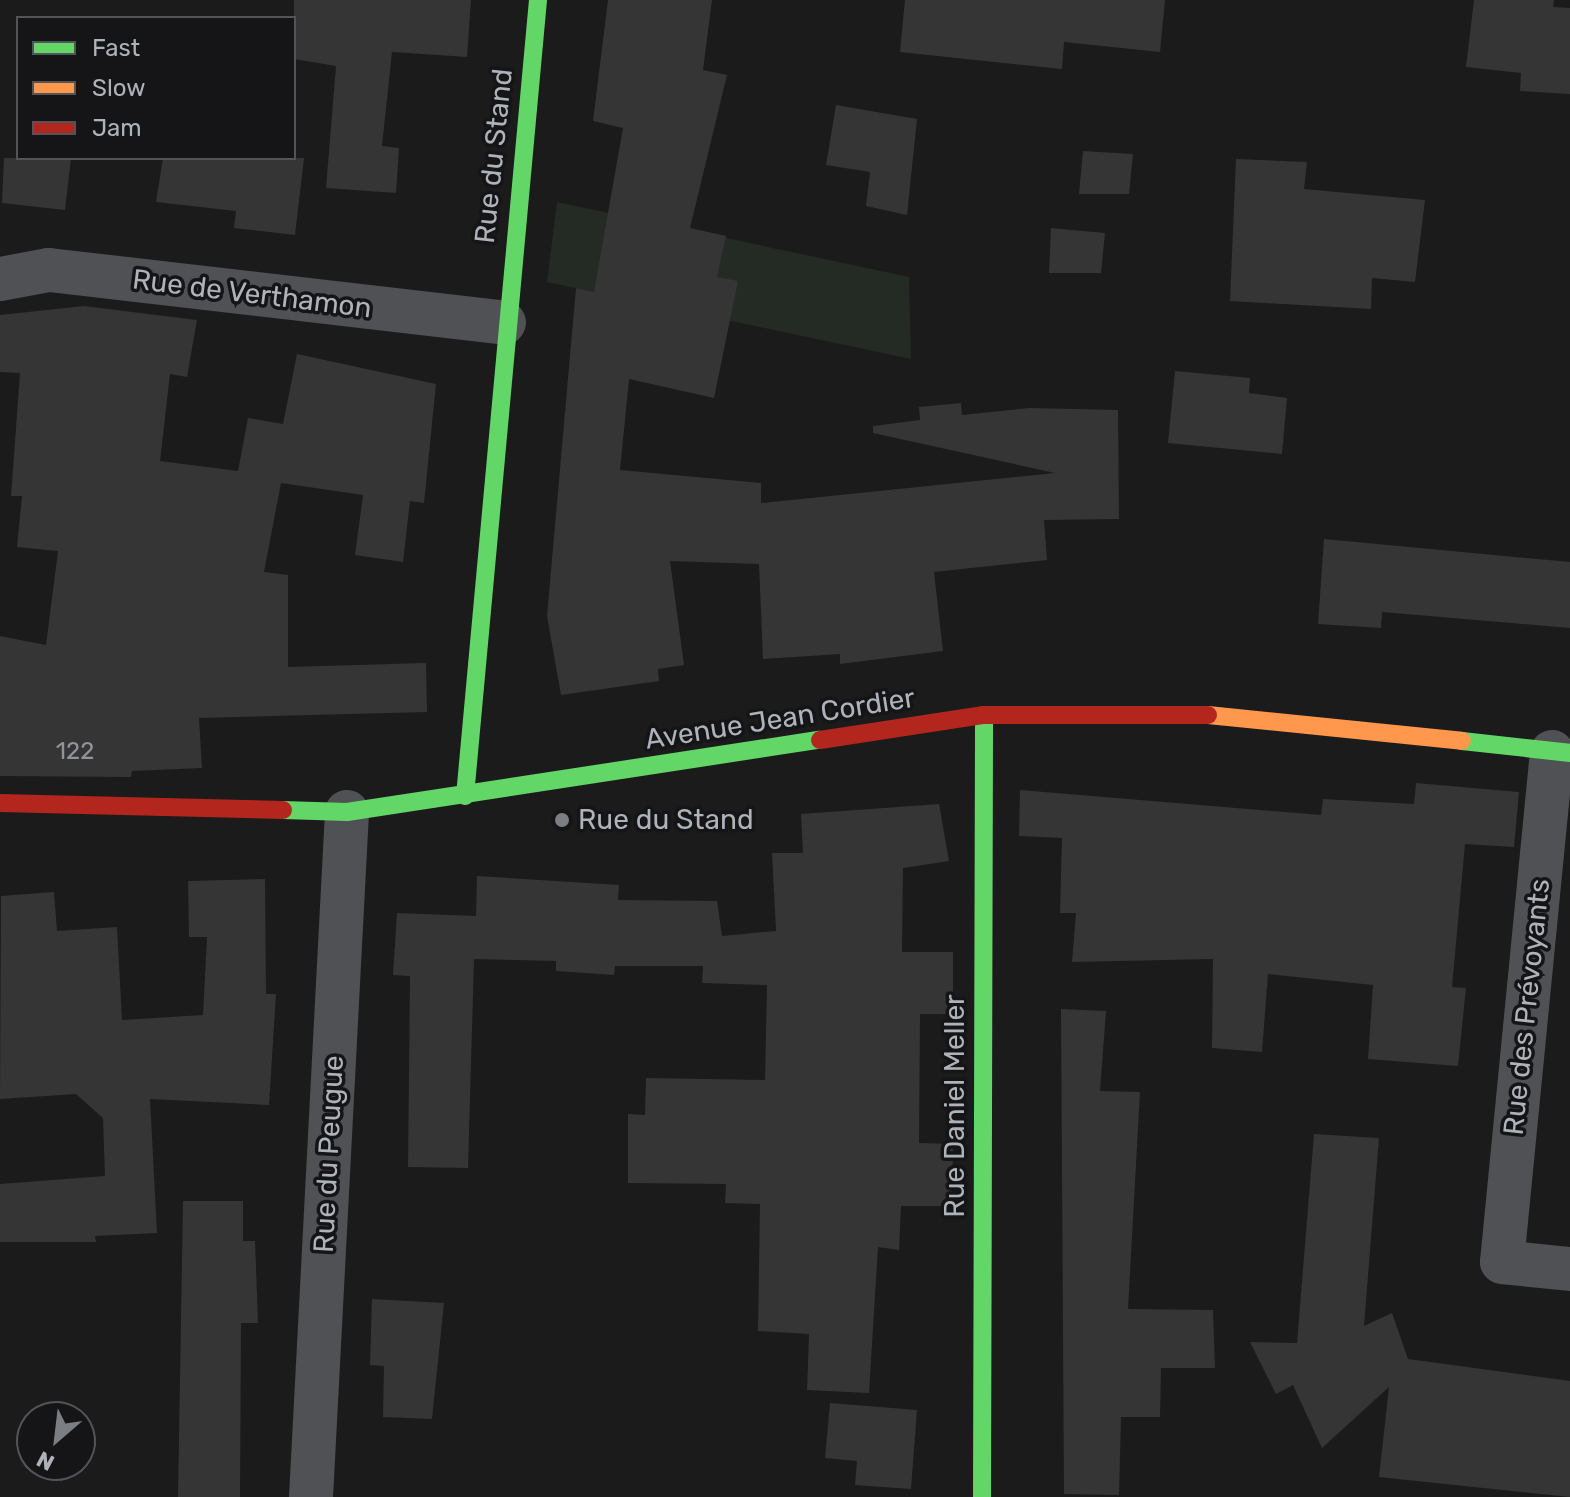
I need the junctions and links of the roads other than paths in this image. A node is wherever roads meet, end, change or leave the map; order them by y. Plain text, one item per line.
1 (538, 0) edge
2 (0, 279) edge
3 (504, 323) junction
4 (984, 715) junction
5 (1561, 753) edge
6 (465, 796) junction
7 (0, 803) edge
8 (347, 812) junction
9 (1570, 1269) edge
10 (311, 1497) edge
11 (982, 1497) edge

1 - 3 street, Rue du Stand
2 - 3 street, Rue de Verthamon
3 - 6 street, Rue du Stand
4 - 5 street, Avenue Jean Cordier
4 - 6 street, Avenue Jean Cordier
4 - 11 street, Rue Daniel Meller
5 - 9 street, Rue des Prévoyants
6 - 8 street, Avenue Jean Cordier
7 - 8 street, Avenue Jean Cordier
8 - 10 street, Rue du Peugue

